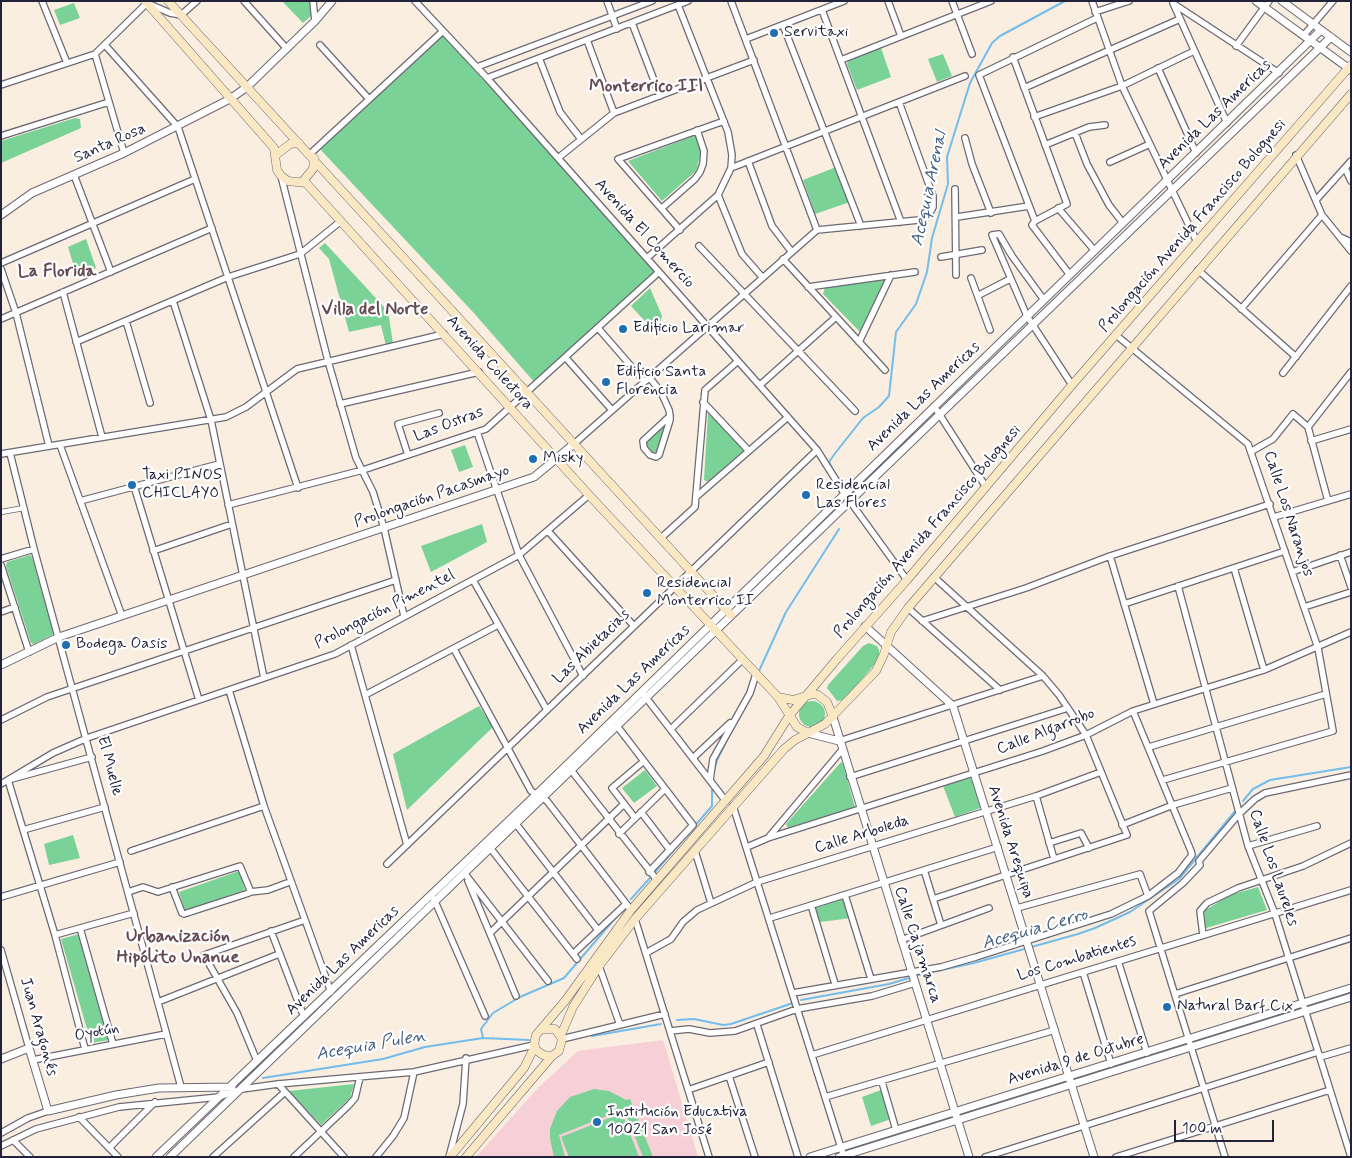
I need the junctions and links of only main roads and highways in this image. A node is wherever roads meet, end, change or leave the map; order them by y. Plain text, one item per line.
1 (168, 1) edge
2 (146, 2) edge
3 (1350, 68) edge
4 (1351, 94) edge
5 (299, 142) junction
6 (276, 155) junction
7 (312, 156) junction
8 (303, 181) junction
9 (728, 612) road end
10 (806, 696) junction
11 (778, 697) junction
12 (789, 716) junction
13 (833, 717) junction
14 (808, 733) junction
15 (543, 1029) junction
16 (562, 1037) junction
17 (534, 1045) junction
18 (552, 1056) junction
19 (450, 1157) edge
20 (466, 1157) edge

1 - 5 main road, Avenida Colectora
2 - 6 main road
3 - 10 main road, Prolongación Avenida Francisco Bolognesi
4 - 13 main road, Prolongación Avenida Francisco Bolognesi
5 - 6 main road
5 - 7 main road, Avenida Colectora
6 - 8 main road
7 - 8 main road
7 - 9 main road, Avenida Colectora
8 - 11 main road, Avenida Colectora
10 - 11 main road
10 - 12 main road, Prolongación Avenida Francisco Bolognesi
10 - 13 main road, Calle Cajamarca
11 - 12 main road, Avenida Colectora
12 - 14 main road
12 - 15 main road, Prolongación Avenida Francisco Bolognesi
13 - 14 main road, Prolongación Avenida Francisco Bolognesi
14 - 16 main road, Prolongación Avenida Francisco Bolognesi
15 - 16 main road
15 - 17 main road
16 - 18 main road
17 - 18 main road
17 - 19 main road
18 - 20 main road

